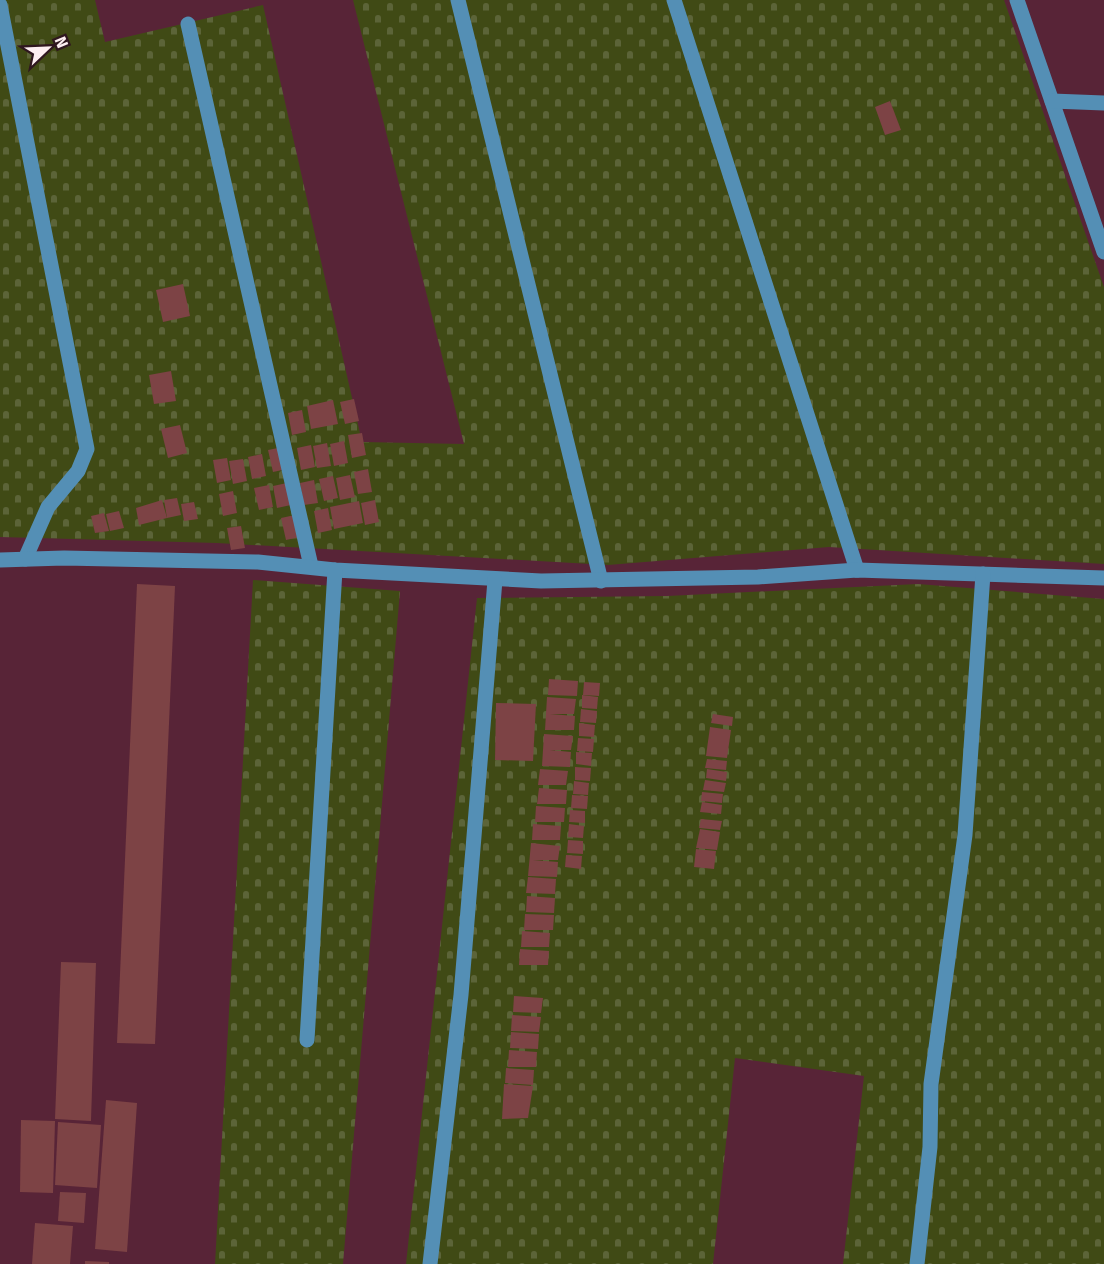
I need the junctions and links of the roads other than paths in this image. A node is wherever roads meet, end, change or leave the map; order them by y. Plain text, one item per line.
1 (458, 0) edge
2 (674, 0) edge
3 (1017, 0) edge
4 (0, 5) edge
5 (188, 24) dead end
6 (1052, 101) junction
7 (1104, 102) edge
8 (1104, 252) edge
9 (25, 559) junction
10 (0, 560) edge
11 (312, 566) junction
12 (336, 570) junction
13 (857, 570) junction
14 (983, 574) junction
15 (1104, 578) edge
16 (495, 580) junction
17 (601, 581) junction
18 (307, 1040) dead end
19 (430, 1264) edge
20 (917, 1264) edge

1 - 17 lane
2 - 13 lane
3 - 6 lane
4 - 9 lane
5 - 11 lane
6 - 7 lane
6 - 8 lane
9 - 10 lane
9 - 11 lane
11 - 12 lane
12 - 16 lane
12 - 18 lane
13 - 14 lane
13 - 17 lane
14 - 15 lane
14 - 20 lane
16 - 17 lane
16 - 19 lane

